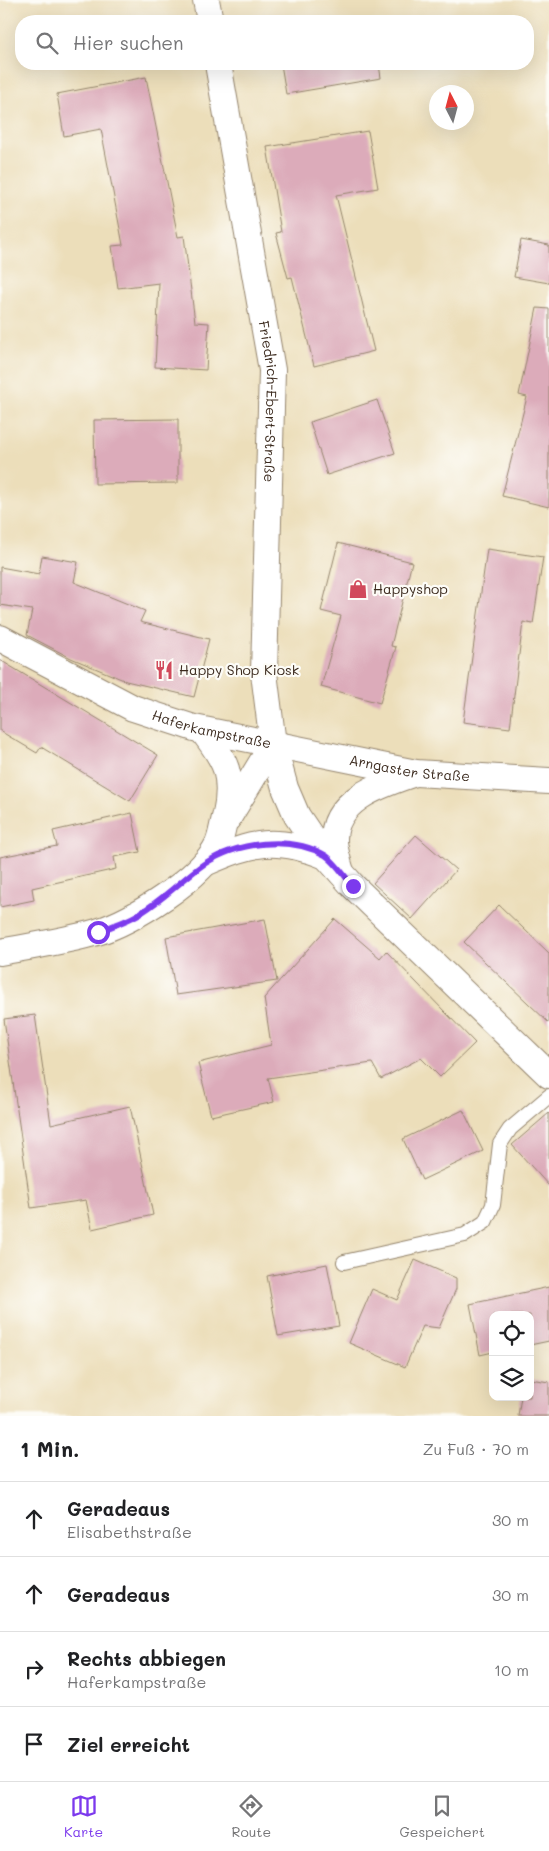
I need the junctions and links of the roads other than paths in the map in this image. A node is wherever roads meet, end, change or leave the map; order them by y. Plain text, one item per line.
1 (206, 0) edge
2 (209, 15) edge
3 (219, 70) edge
4 (0, 638) edge
5 (202, 730) junction
6 (272, 744) junction
7 (416, 773) junction
8 (549, 780) edge
9 (223, 825) junction
10 (205, 863) junction
11 (334, 864) junction
12 (0, 952) edge
13 (549, 1076) edge
14 (549, 1096) edge
15 (344, 1262) dead end

1 - 2 street
3 - 6 street, Friedrich-Ebert-Straße
4 - 5 street, Haferkampstraße
5 - 6 street, Haferkampstraße
5 - 9 street
6 - 7 street, Arngaster Straße
6 - 9 street
6 - 11 street, Haferkampstraße
7 - 8 street, Arngaster Straße
7 - 11 street
9 - 10 street
10 - 11 street
10 - 12 street
11 - 13 street, Haferkampstraße
14 - 15 lane

